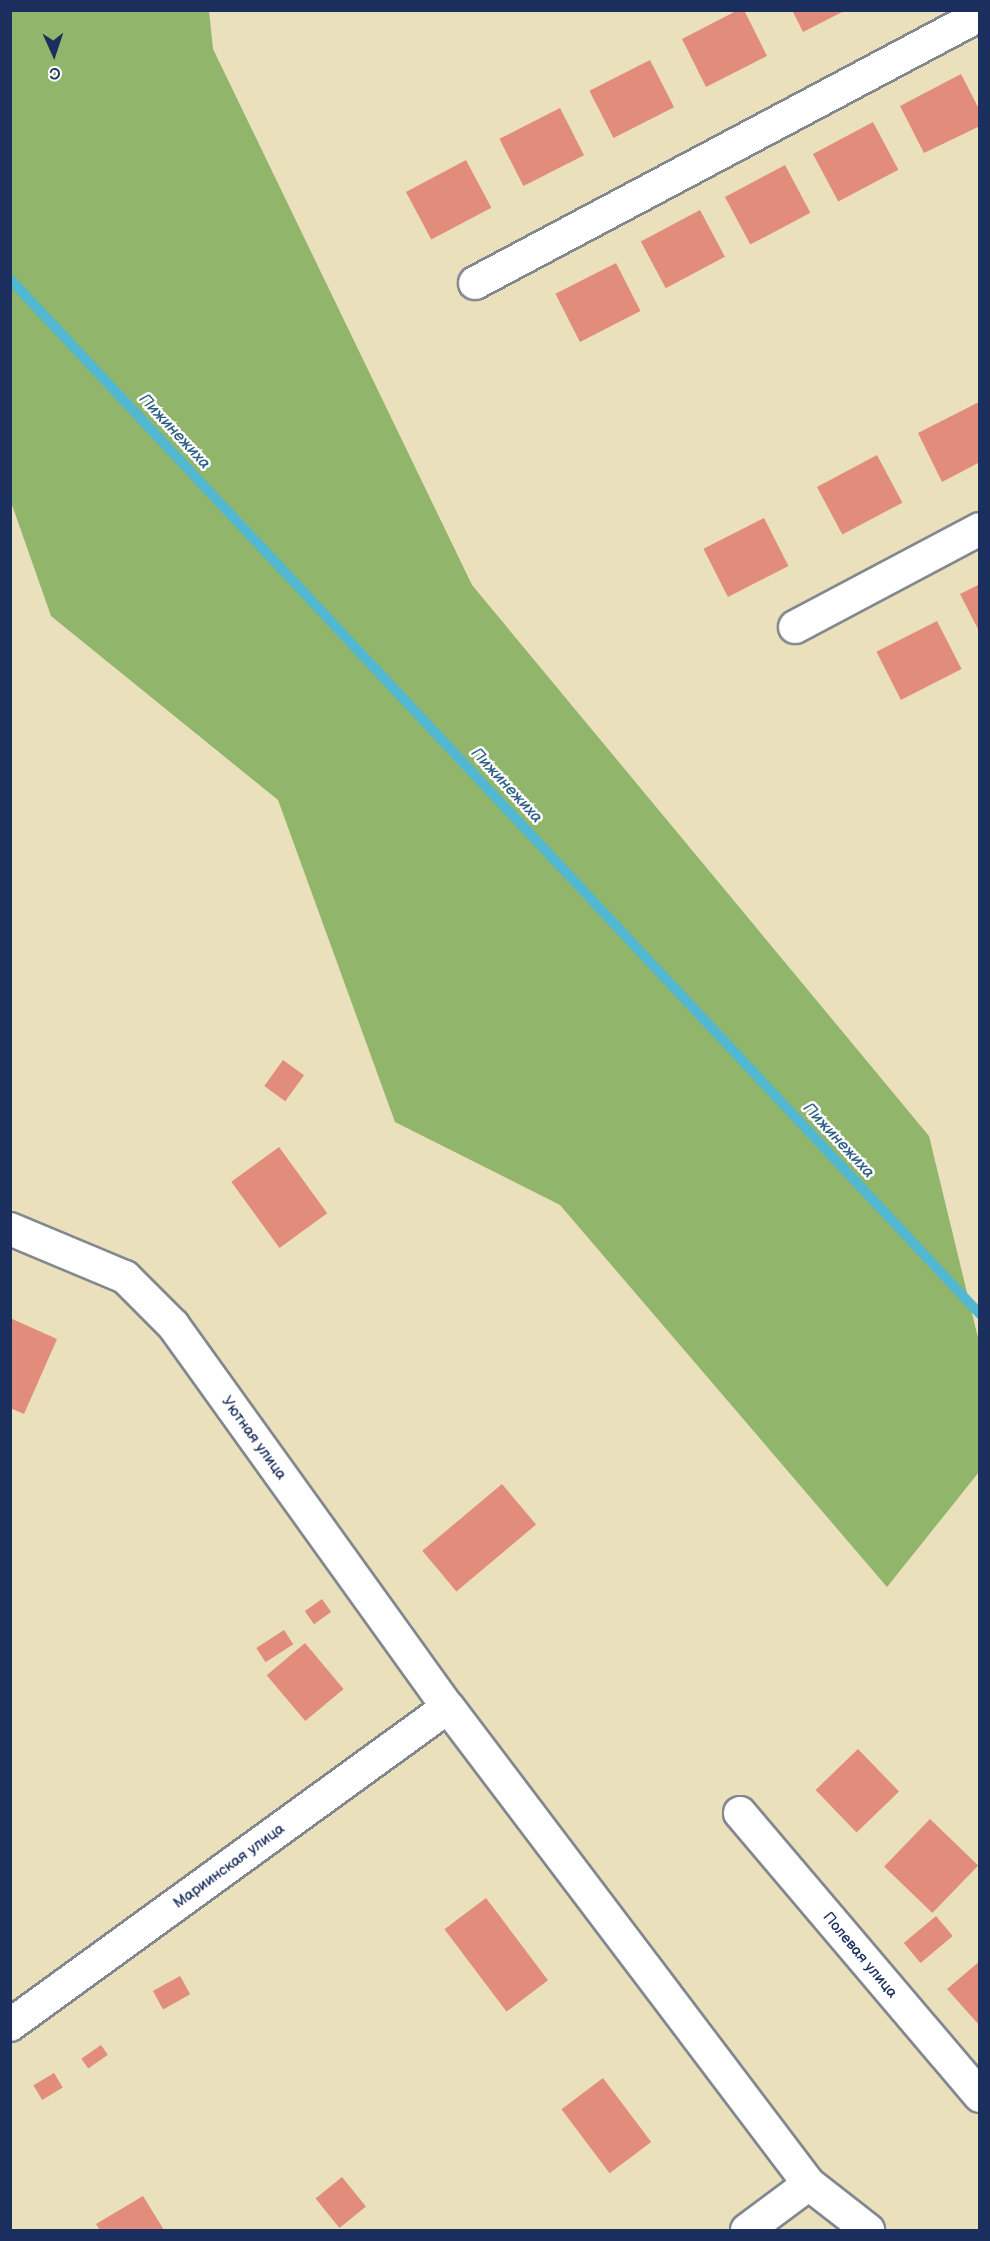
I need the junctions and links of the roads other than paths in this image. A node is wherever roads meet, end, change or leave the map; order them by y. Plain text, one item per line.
1 (980, 15) edge
2 (475, 283) dead end
3 (980, 529) edge
4 (795, 627) dead end
5 (10, 1229) edge
6 (448, 1707) junction
7 (740, 1813) dead end
8 (10, 2025) edge
9 (980, 2096) edge
10 (809, 2184) junction
11 (747, 2230) edge
12 (868, 2230) edge

1 - 2 street
3 - 4 street
5 - 6 street, Уютная улица
6 - 8 street, Мариинская улица
6 - 10 street, Уютная улица
7 - 9 street, Полевая улица
10 - 11 street
10 - 12 street, Уютная улица

